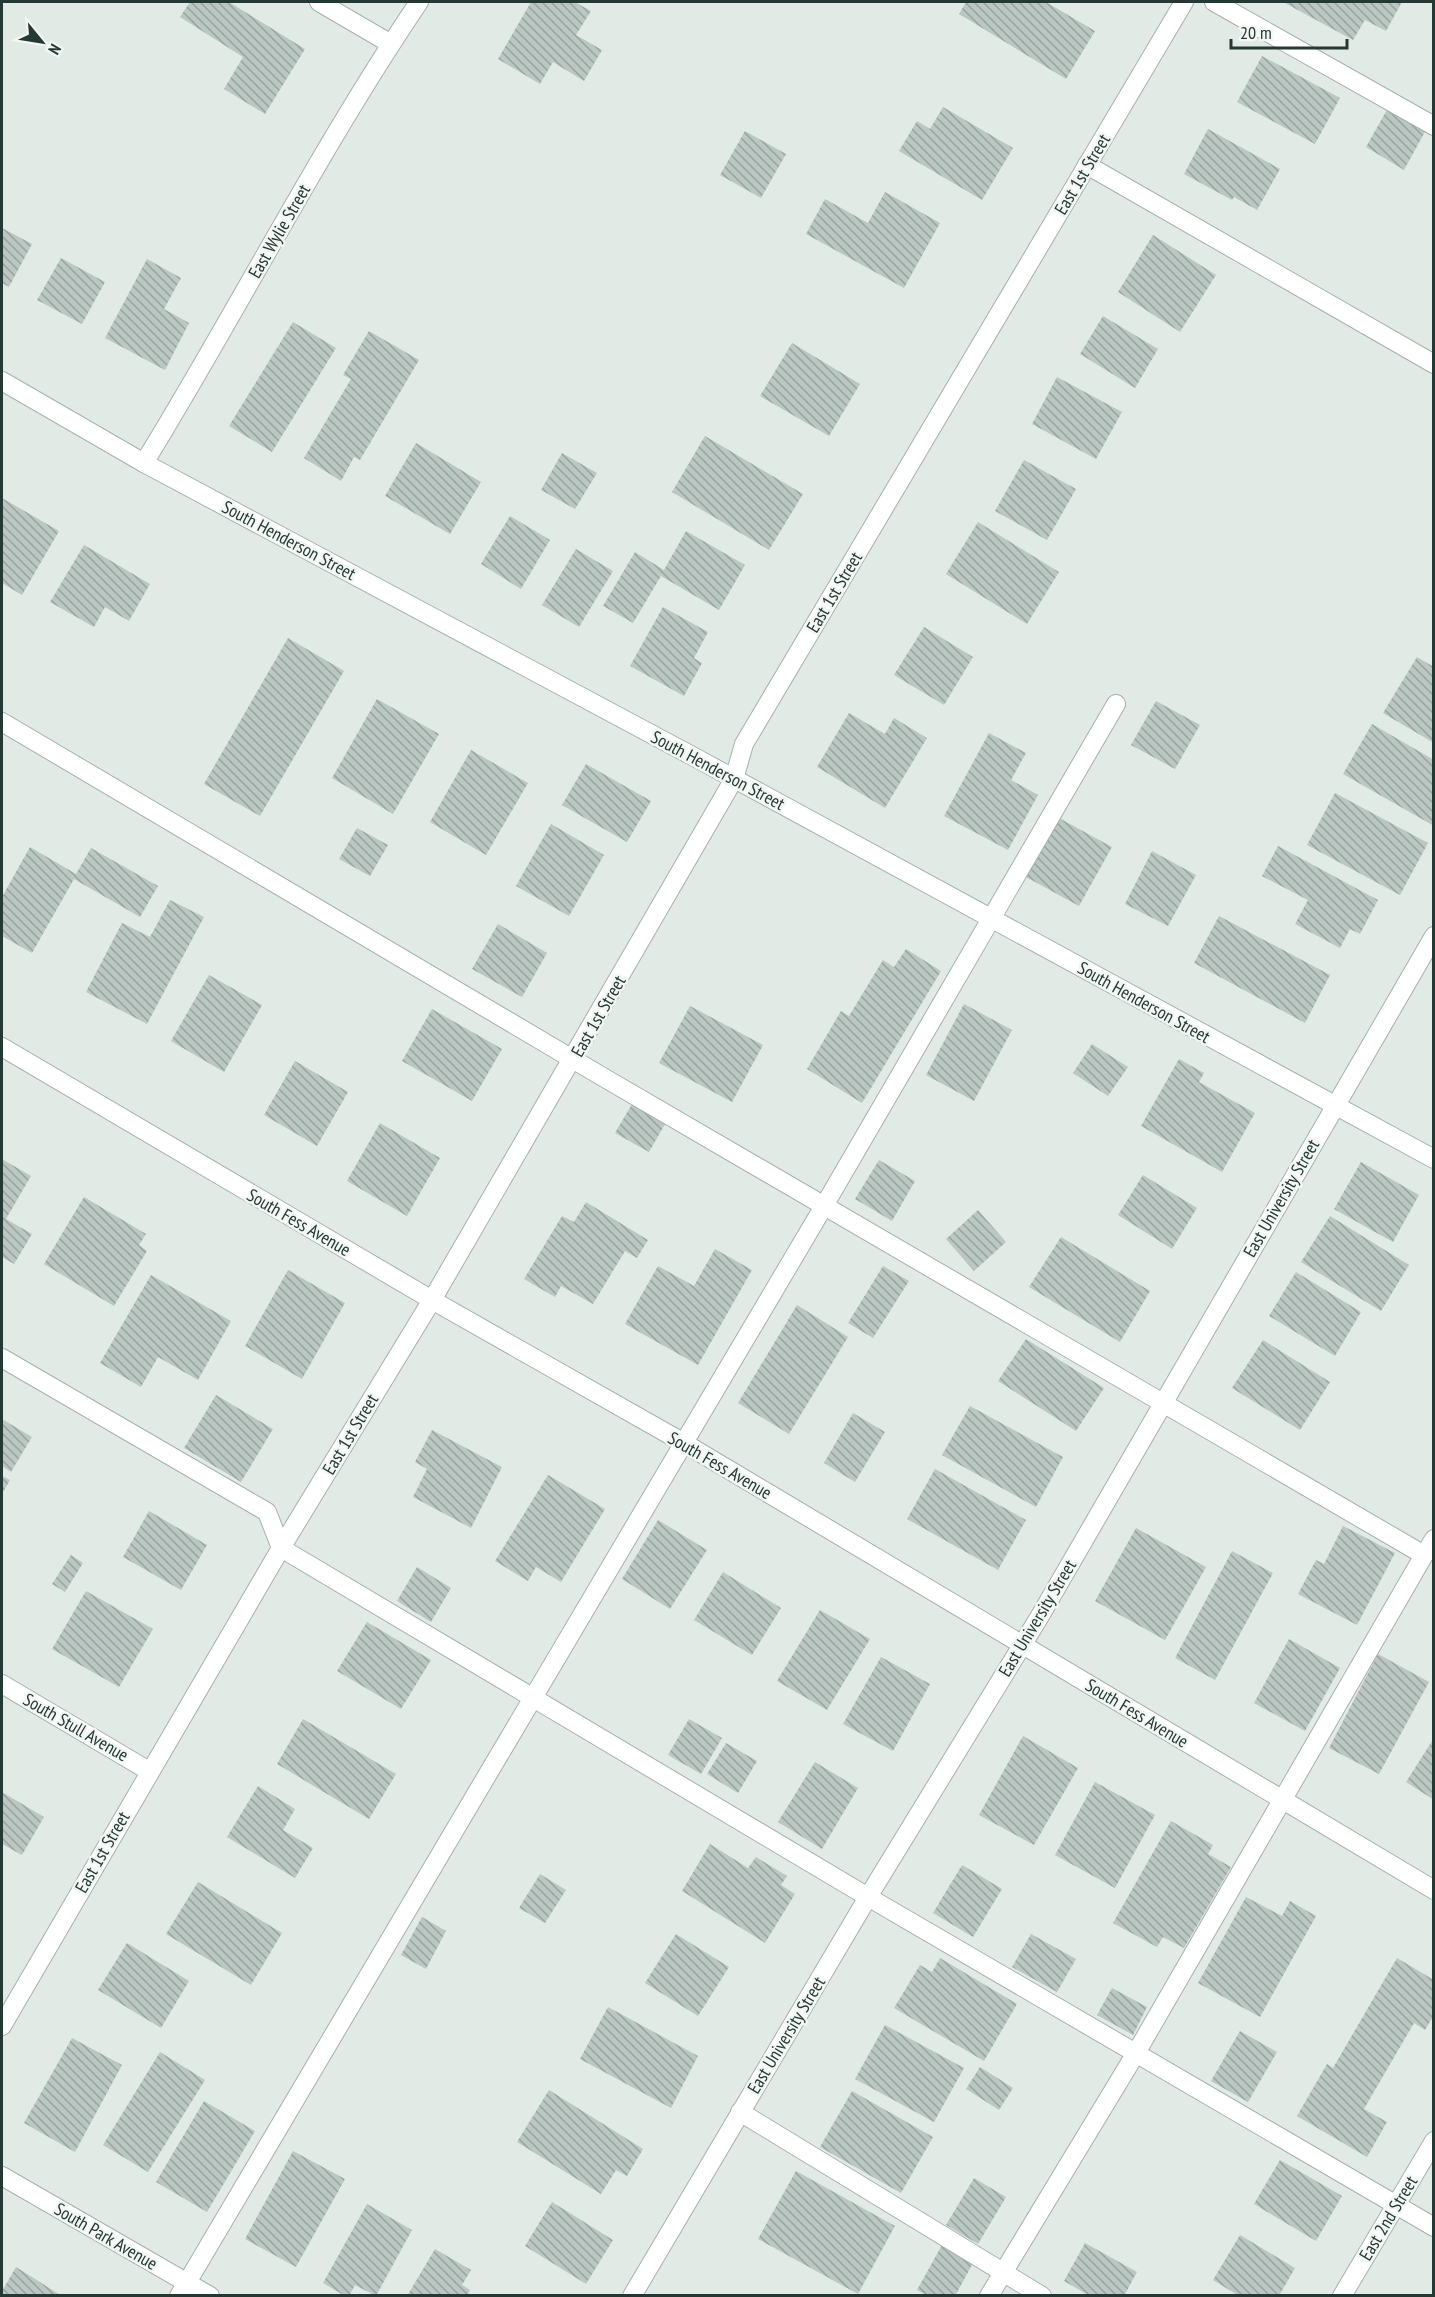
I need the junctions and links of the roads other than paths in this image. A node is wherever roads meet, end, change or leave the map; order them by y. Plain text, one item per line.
1 (319, 2) edge
2 (419, 2) edge
3 (1184, 2) edge
4 (1214, 2) edge
5 (391, 44) junction
6 (1434, 126) edge
7 (1087, 165) junction
8 (1434, 364) edge
9 (2, 381) edge
10 (144, 463) junction
11 (1116, 704) dead end
12 (2, 722) edge
13 (734, 779) junction
14 (992, 919) junction
15 (1434, 936) edge
16 (2, 1047) edge
17 (573, 1059) junction
18 (1334, 1106) junction
19 (1434, 1159) edge
20 (824, 1206) junction
21 (432, 1300) junction
22 (2, 1358) edge
23 (1161, 1403) junction
24 (684, 1443) junction
25 (1429, 1547) edge
26 (282, 1548) junction
27 (1022, 1643) junction
28 (2, 1684) edge
29 (532, 1697) junction
30 (149, 1771) junction
31 (1282, 1801) junction
32 (1434, 1890) edge
33 (868, 1897) junction
34 (7, 2006) edge
35 (2, 2026) edge
36 (1136, 2053) junction
37 (740, 2112) junction
38 (1434, 2141) edge
39 (2, 2176) edge
40 (1395, 2205) junction
41 (1434, 2227) edge
42 (1003, 2271) junction
43 (183, 2289) edge
44 (210, 2295) edge
45 (632, 2295) edge
46 (989, 2295) edge
47 (1042, 2295) edge
48 (1342, 2295) edge

1 - 5 street
2 - 5 street, East Wylie Street
3 - 7 street, East 1st Street
4 - 6 street
5 - 10 street, East Wylie Street
7 - 8 street
7 - 13 street, East 1st Street
9 - 10 street, South Henderson Street
10 - 13 street, South Henderson Street
11 - 14 street
12 - 17 street
13 - 14 street, South Henderson Street
13 - 17 street, East 1st Street
14 - 18 street, South Henderson Street
14 - 20 street
15 - 18 street, East University Street
16 - 21 street, South Fess Avenue
17 - 20 street
17 - 21 street, East 1st Street
18 - 19 street, South Henderson Street
18 - 23 street, East University Street
20 - 23 street
20 - 24 street
21 - 24 street, South Fess Avenue
21 - 26 street, East 1st Street
22 - 26 street
23 - 25 street
23 - 27 street, East University Street
24 - 27 street, South Fess Avenue
24 - 29 street
25 - 31 street
26 - 29 street
26 - 30 street, East 1st Street
27 - 31 street, South Fess Avenue
27 - 33 street, East University Street
28 - 30 street, South Stull Avenue
29 - 33 street
29 - 43 street
30 - 34 street, East 1st Street
31 - 32 street, South Fess Avenue
31 - 36 street
33 - 36 street
33 - 37 street, East University Street
34 - 35 street, East 1st Street
36 - 40 street
36 - 42 street
37 - 42 street
37 - 45 street, East University Street
38 - 40 street, East 2nd Street
39 - 43 street, South Park Avenue
40 - 41 street
40 - 48 street, East 2nd Street
42 - 46 street
42 - 47 street
43 - 44 street, South Park Avenue

